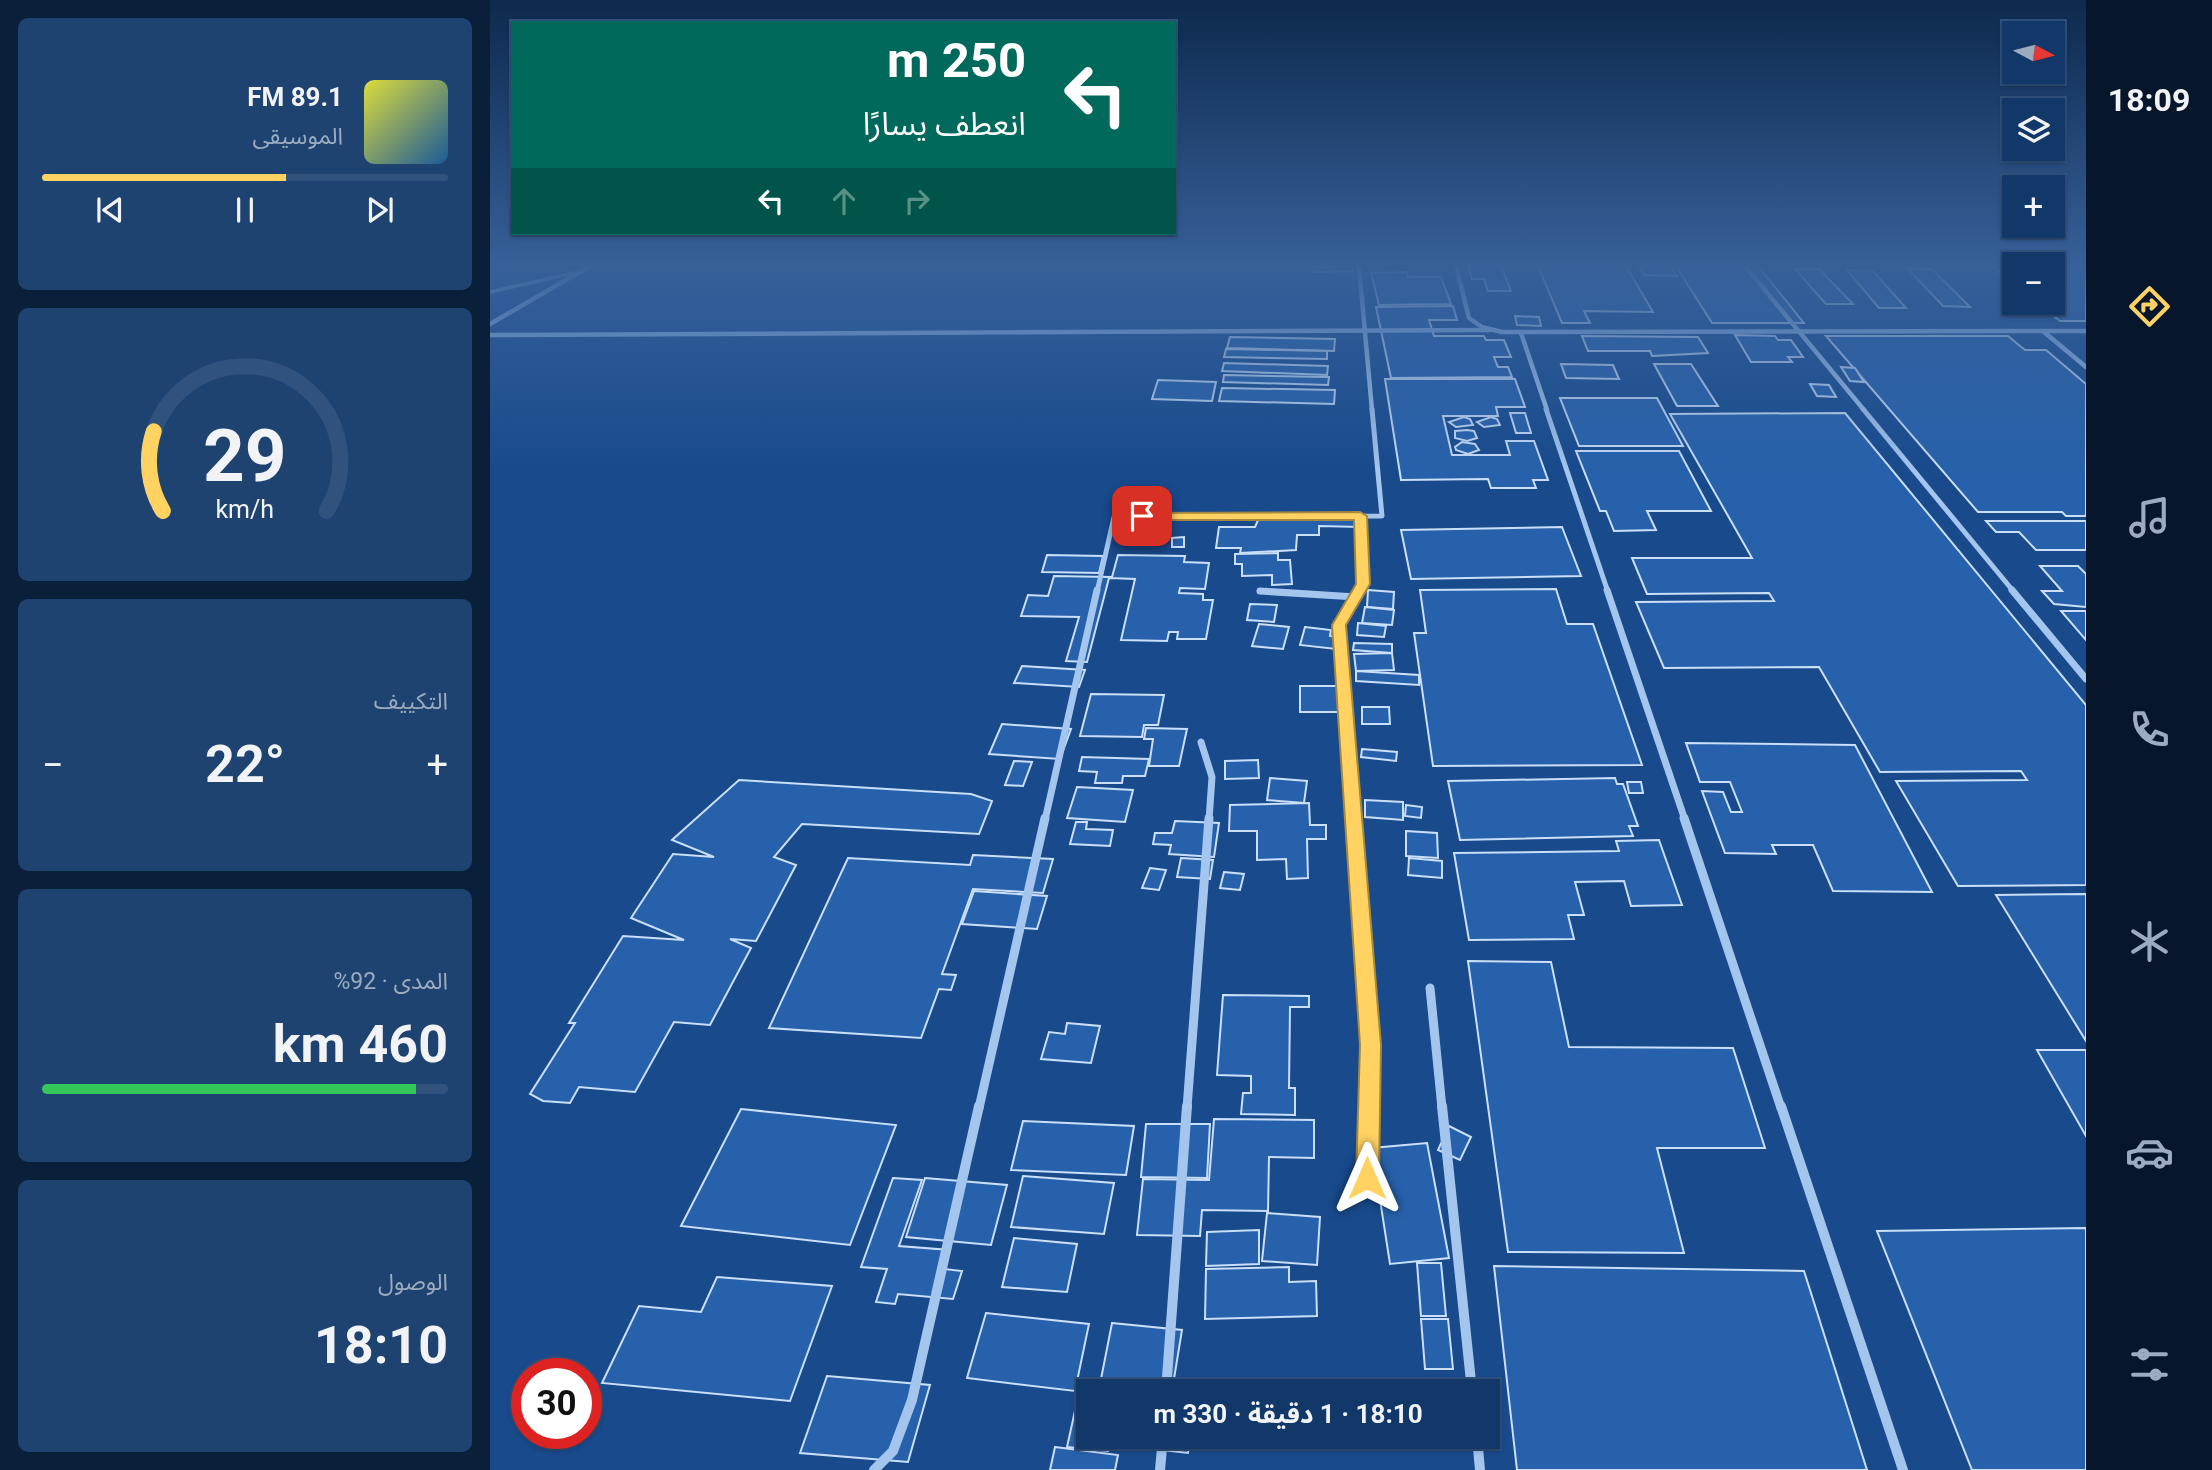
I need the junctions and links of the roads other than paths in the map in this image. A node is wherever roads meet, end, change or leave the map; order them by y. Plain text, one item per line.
1 (490, 335) edge
2 (577, 335) edge
3 (1365, 335) edge
4 (1522, 335) edge
5 (1803, 335) edge
6 (2047, 335) edge
7 (2086, 368) edge
8 (1360, 516) junction
9 (1260, 590) dead end
10 (1356, 597) junction
11 (2086, 679) edge
12 (1201, 742) dead end
13 (1430, 988) dead end
14 (1367, 1178) dead end
15 (1167, 1379) edge
16 (1471, 1379) edge
17 (1162, 1449) edge
18 (1478, 1449) edge
19 (874, 1470) edge
20 (1160, 1470) edge
21 (1480, 1470) edge
22 (1903, 1470) edge

1 - 2 street
3 - 8 street
4 - 22 street
5 - 11 street
6 - 7 street
8 - 10 street
8 - 19 street
9 - 10 street
10 - 14 street
12 - 15 street
13 - 16 street
17 - 20 street
18 - 21 street

